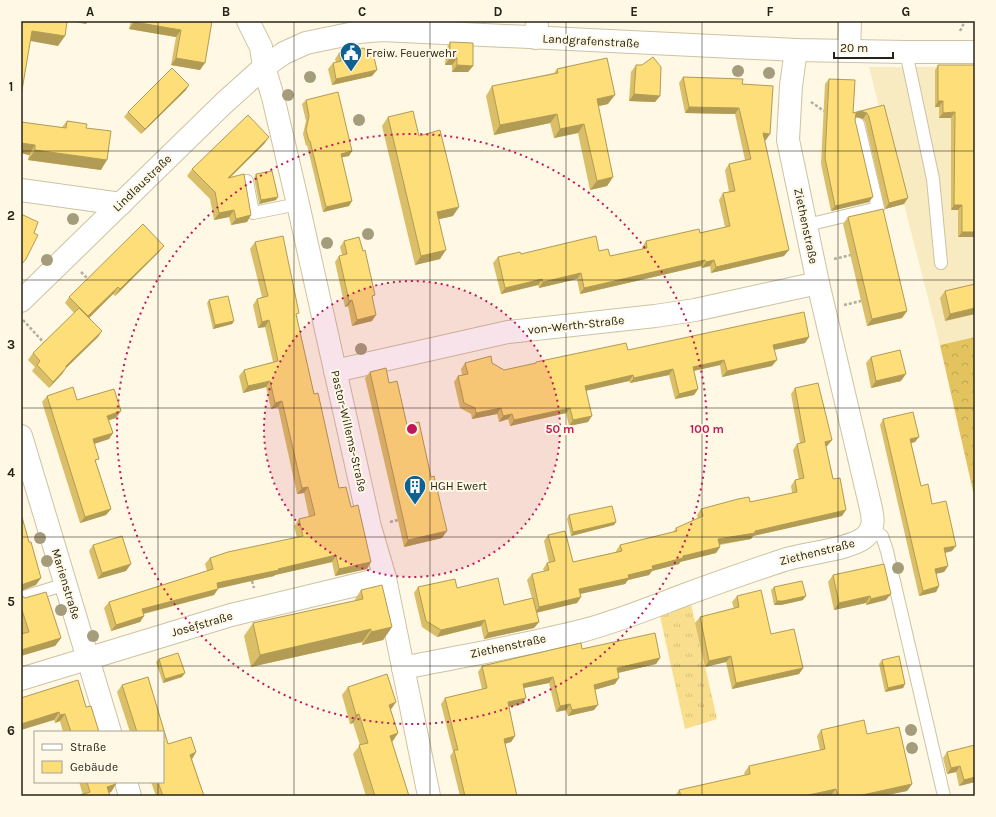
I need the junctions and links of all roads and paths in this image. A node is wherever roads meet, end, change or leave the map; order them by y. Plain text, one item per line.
1 (248, 21) edge
2 (850, 21) edge
3 (537, 30) edge
4 (796, 50) junction
5 (849, 51) junction
6 (906, 52) junction
7 (975, 52) edge
8 (264, 67) junction
9 (858, 124) dead end
10 (246, 181) edge
11 (21, 190) edge
12 (121, 204) junction
13 (298, 204) junction
14 (807, 225) junction
15 (941, 263) dead end
16 (84, 275) dead end
17 (89, 280) edge
18 (818, 283) junction
19 (21, 301) edge
20 (21, 318) edge
21 (45, 344) edge
22 (336, 371) junction
23 (21, 436) edge
24 (872, 529) junction
25 (385, 578) junction
26 (66, 584) junction
27 (21, 598) edge
28 (88, 658) junction
29 (403, 668) junction
30 (21, 679) edge
31 (110, 731) edge
32 (126, 783) edge
33 (130, 796) edge
34 (429, 796) edge
35 (944, 796) edge

1 - 8 street
2 - 5 street
3 - 4 street, Landgrafenstraße
3 - 8 street, Landgrafenstraße
4 - 5 street, Landgrafenstraße
4 - 14 street, Ziethenstraße
5 - 6 street, Landgrafenstraße
6 - 7 street, Landgrafenstraße
6 - 15 lane
8 - 12 street, Lindlaustraße
8 - 13 street, Pastor-Willems-Straße
9 - 14 lane
10 - 13 lane
11 - 12 street
12 - 19 street, Lindlaustraße
13 - 22 street, Pastor-Willems-Straße
14 - 18 street, Ziethenstraße
16 - 17 path
18 - 22 street, von-Werth-Straße
18 - 24 street, Ziethenstraße
20 - 21 path
22 - 25 street, Pastor-Willems-Straße
23 - 26 street, Marienstraße
24 - 29 street, Ziethenstraße
24 - 35 lane
25 - 28 street, Josefstraße
25 - 29 street, Pastor-Willems-Straße
26 - 27 lane
26 - 28 street, Marienstraße
28 - 30 street, Josefstraße
28 - 31 street, Marienstraße
29 - 34 street, Pastor-Willems-Straße
32 - 33 street

